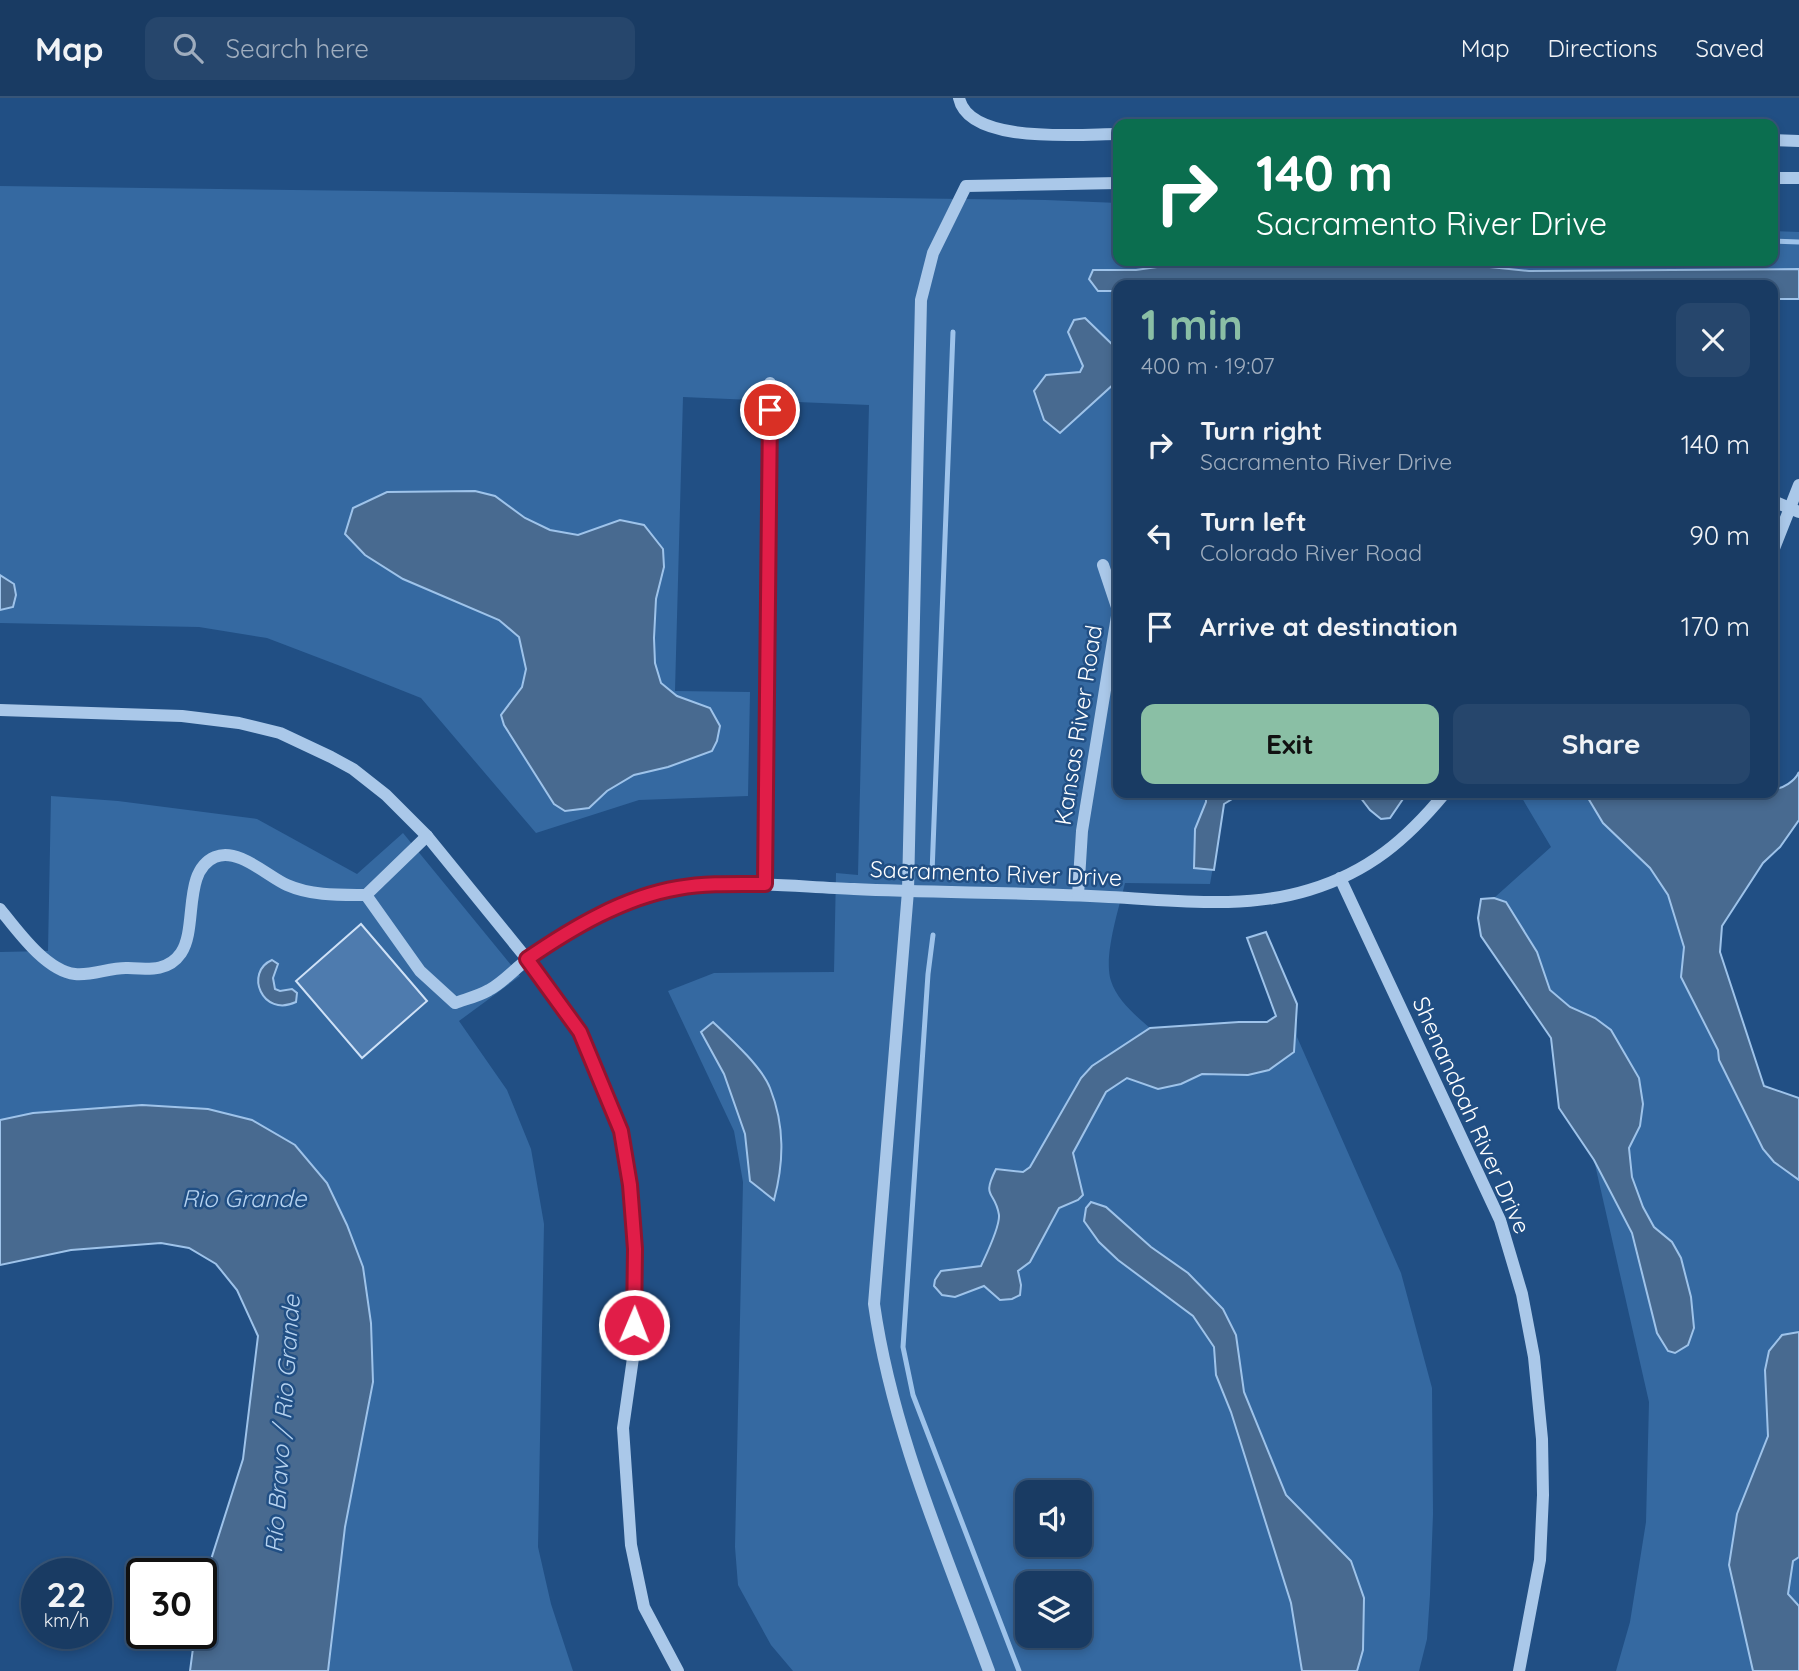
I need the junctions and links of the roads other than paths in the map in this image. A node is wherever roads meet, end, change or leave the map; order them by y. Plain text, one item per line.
1 (959, 98) edge
2 (1113, 134) edge
3 (1778, 140) edge
4 (1799, 141) edge
5 (1778, 178) edge
6 (1799, 178) edge
7 (1113, 183) edge
8 (770, 383) dead end
9 (1799, 485) edge
10 (1794, 510) edge
11 (1778, 541) edge
12 (1103, 565) dead end
13 (1113, 595) edge
14 (1113, 641) edge
15 (0, 710) edge
16 (1440, 798) edge
17 (427, 836) junction
18 (1340, 878) junction
19 (765, 884) junction
20 (908, 891) junction
21 (366, 895) junction
22 (1077, 895) junction
23 (0, 909) edge
24 (527, 959) junction
25 (678, 1671) edge
26 (989, 1671) edge
27 (1520, 1671) edge

1 - 2 street
3 - 4 street
5 - 6 street
7 - 20 street
8 - 19 street
9 - 10 street
10 - 11 street
12 - 13 street, Kansas River Road
14 - 22 street, Kansas River Road
15 - 17 street
16 - 18 street, Sacramento River Drive
17 - 21 street
17 - 24 street
18 - 22 street, Sacramento River Drive
18 - 27 street, Shenandoah River Drive
19 - 20 street, Sacramento River Drive
19 - 24 street, Sacramento River Drive
20 - 22 street, Sacramento River Drive
20 - 26 street
21 - 23 street
21 - 24 street, Sacramento River Drive
24 - 25 street

